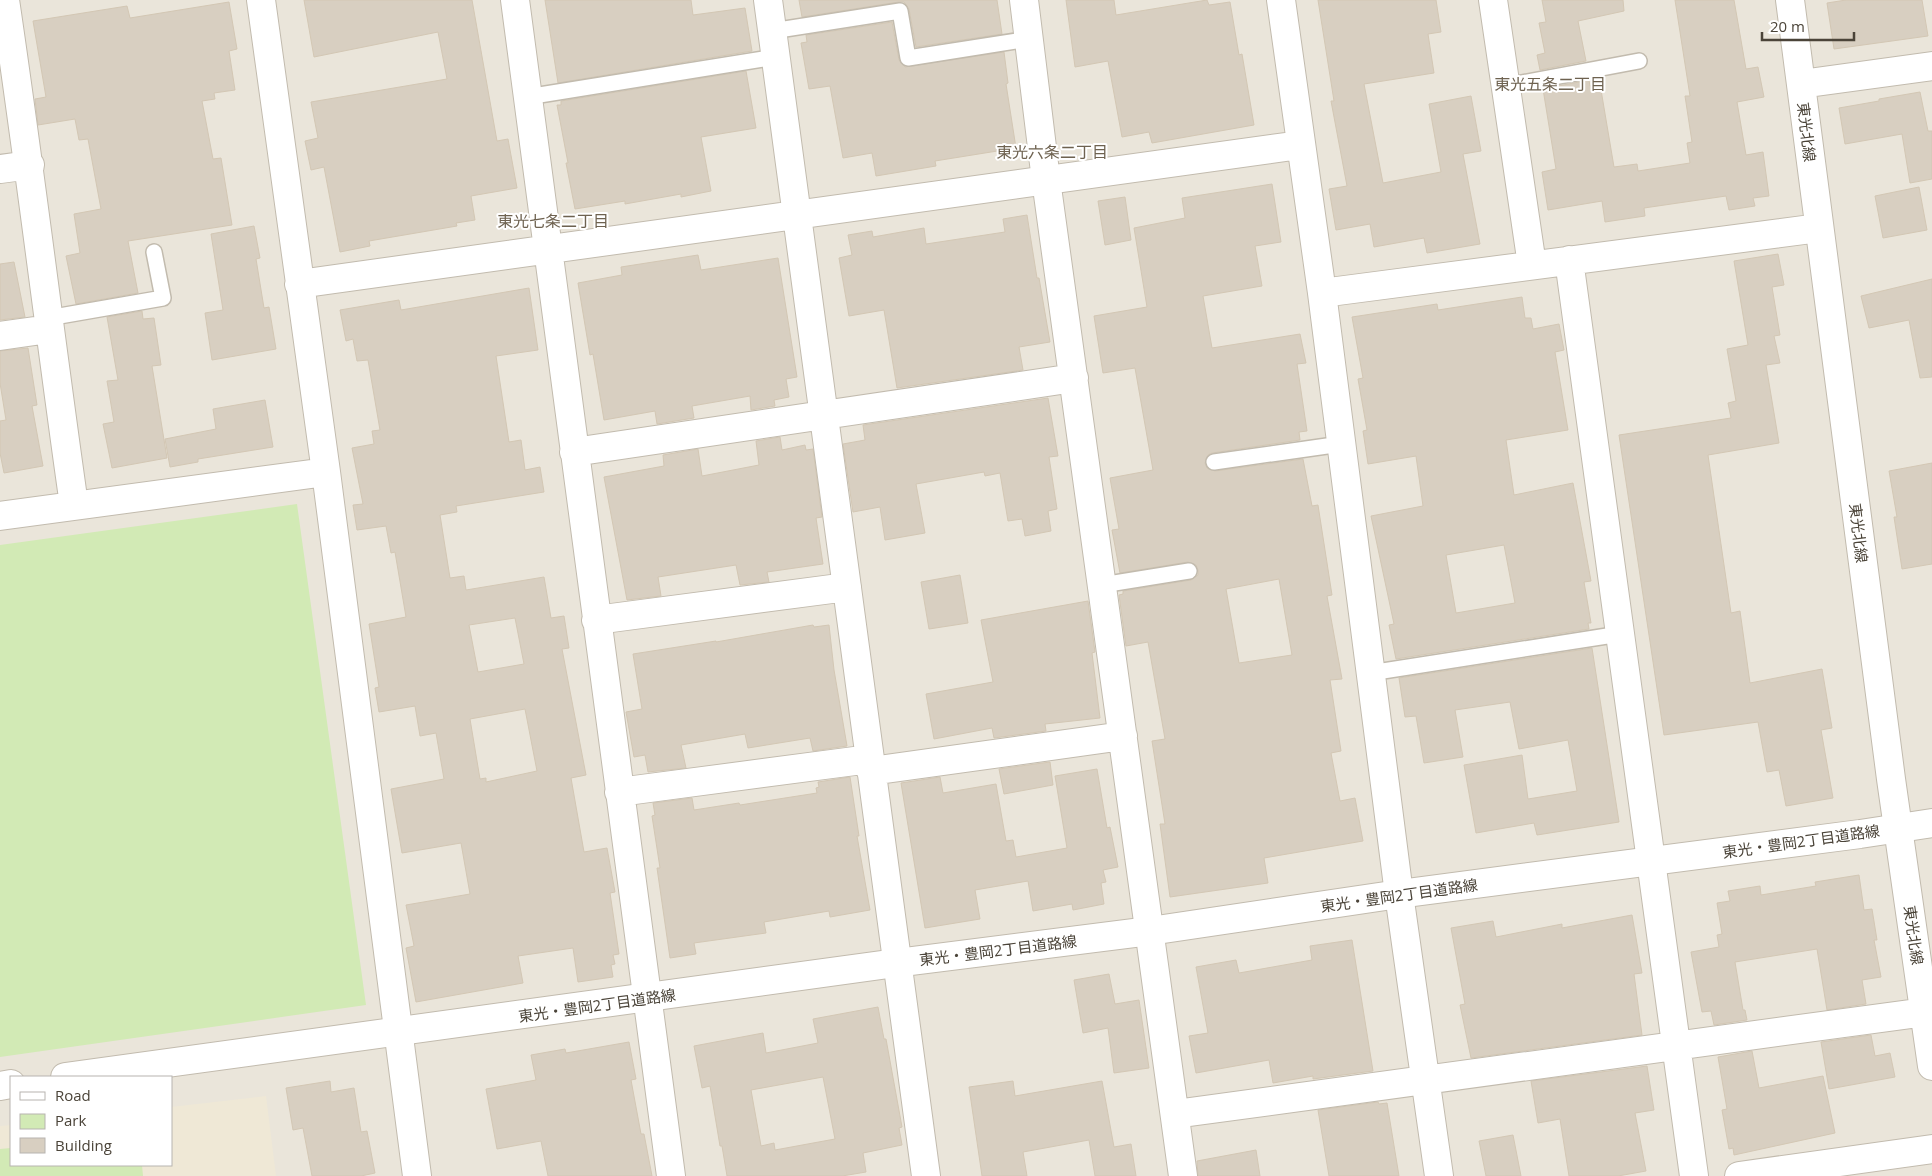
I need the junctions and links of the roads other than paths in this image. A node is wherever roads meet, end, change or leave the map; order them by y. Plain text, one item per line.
1 (5, 0) edge
2 (261, 0) edge
3 (515, 0) edge
4 (768, 0) edge
5 (1024, 0) edge
6 (1280, 0) edge
7 (1493, 0) edge
8 (1790, 0) edge
9 (1029, 39) junction
10 (774, 44) junction
11 (1639, 61) dead end
12 (1932, 66) edge
13 (1801, 84) junction
14 (1506, 86) junction
15 (527, 97) junction
16 (1300, 145) junction
17 (30, 165) junction
18 (0, 169) edge
19 (1046, 180) junction
20 (798, 216) junction
21 (1819, 228) junction
22 (547, 248) junction
23 (154, 252) dead end
24 (1569, 260) junction
25 (1532, 265) junction
26 (299, 284) junction
27 (1322, 293) junction
28 (49, 324) junction
29 (0, 336) edge
30 (1074, 378) junction
31 (824, 415) junction
32 (1341, 444) junction
33 (574, 452) junction
34 (1214, 462) dead end
35 (326, 472) junction
36 (74, 505) junction
37 (0, 516) edge
38 (1189, 571) dead end
39 (1102, 584) junction
40 (847, 587) junction
41 (596, 620) junction
42 (1620, 634) junction
43 (1370, 673) junction
44 (1123, 736) junction
45 (871, 765) junction
46 (619, 792) junction
47 (1932, 823) edge
48 (1898, 828) junction
49 (1652, 862) junction
50 (1399, 894) junction
51 (1150, 931) junction
52 (896, 963) junction
53 (647, 998) junction
54 (1928, 1011) edge
55 (398, 1032) junction
56 (1676, 1045) junction
57 (1932, 1066) edge
58 (71, 1076) edge
59 (1426, 1079) junction
60 (1175, 1114) junction
61 (1932, 1149) edge
62 (417, 1176) edge
63 (671, 1176) edge
64 (926, 1176) edge
65 (1184, 1176) edge
66 (1438, 1176) edge
67 (1694, 1176) edge
68 (1739, 1176) edge

1 - 17 street
2 - 26 street
3 - 15 street
4 - 10 street
5 - 9 street
6 - 16 street
7 - 14 street
8 - 13 street, 東光北線
9 - 10 lane
9 - 19 street
10 - 15 lane
10 - 20 street
11 - 14 lane
12 - 13 street
13 - 21 street, 東光北線
14 - 25 street
15 - 22 street
16 - 19 street
16 - 27 street
17 - 18 street
17 - 28 street
19 - 20 street
19 - 30 street
20 - 22 street
20 - 31 street
21 - 24 street
21 - 48 street, 東光北線
22 - 26 street
22 - 33 street
23 - 28 lane
24 - 25 street
24 - 42 street
25 - 27 street
26 - 35 street
27 - 32 street
28 - 29 street
28 - 36 street
30 - 31 street
30 - 39 street
31 - 33 street
31 - 40 street
32 - 34 lane
32 - 43 street
33 - 41 street
35 - 36 street
35 - 55 street
36 - 37 street
38 - 39 lane
39 - 44 street
40 - 41 street
40 - 45 street
41 - 46 street
42 - 43 lane
42 - 49 street
43 - 50 street
44 - 45 street
44 - 51 street
45 - 46 street
45 - 52 street
46 - 53 street
47 - 48 street, 東光・豊岡2丁目道路線
48 - 49 street, 東光・豊岡2丁目道路線
48 - 54 street, 東光北線
49 - 50 street, 東光・豊岡2丁目道路線
49 - 56 street
50 - 51 street, 東光・豊岡2丁目道路線
50 - 59 street
51 - 52 street, 東光・豊岡2丁目道路線
51 - 60 street
52 - 53 street, 東光・豊岡2丁目道路線
52 - 64 street
53 - 55 street, 東光・豊岡2丁目道路線
53 - 63 street
54 - 56 street
54 - 57 street, 東光北線
55 - 58 street, 東光・豊岡2丁目道路線
55 - 62 street
56 - 59 street
56 - 67 street
59 - 60 street
59 - 66 street
60 - 65 street
61 - 68 street

